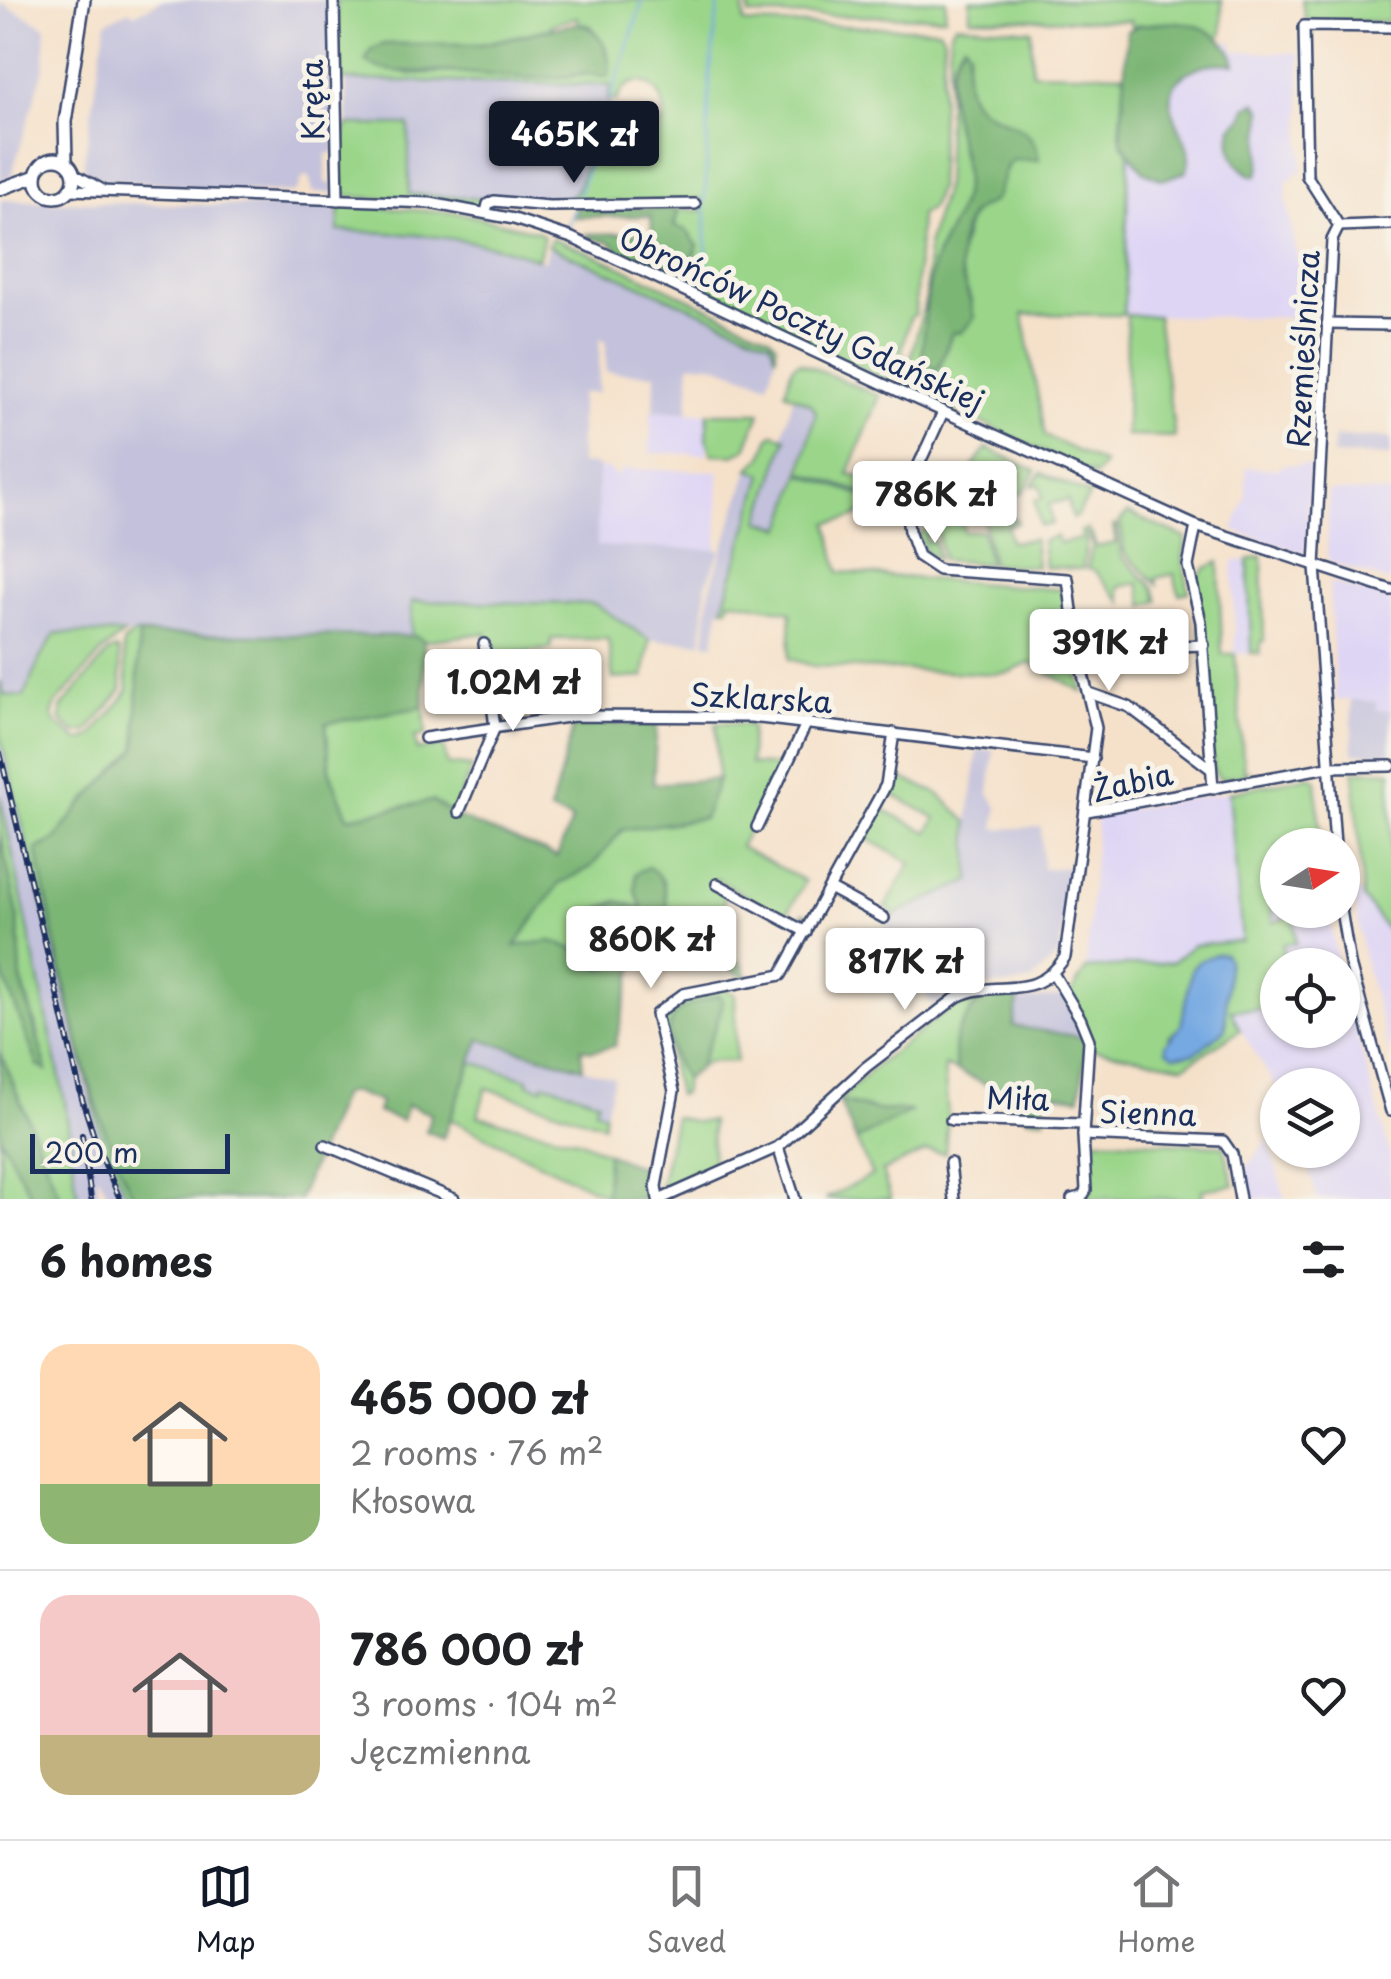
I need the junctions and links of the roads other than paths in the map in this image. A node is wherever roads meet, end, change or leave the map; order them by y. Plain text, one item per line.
1 (84, 0) edge
2 (334, 0) edge
3 (1391, 26) edge
4 (64, 122) junction
5 (50, 159) junction
6 (66, 162) junction
7 (74, 174) junction
8 (37, 182) junction
9 (2, 189) edge
10 (70, 190) junction
11 (108, 192) junction
12 (338, 200) junction
13 (696, 204) dead end
14 (486, 212) junction
15 (1391, 224) edge
16 (1339, 226) junction
17 (1328, 324) junction
18 (1391, 325) edge
19 (943, 412) junction
20 (1196, 526) junction
21 (1315, 566) junction
22 (1391, 590) edge
23 (484, 644) dead end
24 (1204, 645) junction
25 (1076, 650) junction
26 (1089, 694) junction
27 (807, 722) junction
28 (495, 727) junction
29 (894, 733) junction
30 (426, 738) dead end
31 (1093, 758) junction
32 (1391, 766) edge
33 (1328, 767) junction
34 (1211, 770) junction
35 (1213, 789) junction
36 (1087, 811) junction
37 (459, 812) dead end
38 (756, 827) dead end
39 (1333, 828) edge
40 (717, 884) dead end
41 (830, 889) junction
42 (884, 918) dead end
43 (1343, 928) edge
44 (806, 932) junction
45 (1053, 973) junction
46 (1391, 1112) edge
47 (951, 1120) dead end
48 (1083, 1129) junction
49 (325, 1145) dead end
50 (778, 1147) junction
51 (950, 1164) dead end
52 (454, 1199) edge
53 (660, 1199) edge
54 (795, 1199) edge
55 (954, 1199) edge
56 (1072, 1199) edge
57 (1240, 1199) edge

1 - 4 main road
2 - 12 street, Kręta
3 - 16 street, Rzemieślnicza
4 - 5 main road
4 - 6 main road
5 - 6 main road
5 - 8 main road
6 - 7 main road
7 - 10 main road
7 - 11 street, Obrońców Poczty Gdańskiej
8 - 9 main road
8 - 10 main road
10 - 11 street, Obrońców Poczty Gdańskiej
11 - 12 street, Obrońców Poczty Gdańskiej
12 - 14 street, Obrońców Poczty Gdańskiej
13 - 14 street
14 - 19 street, Obrońców Poczty Gdańskiej
15 - 16 street
16 - 17 street, Rzemieślnicza
17 - 18 street
17 - 21 street, Rzemieślnicza
19 - 20 street, Obrońców Poczty Gdańskiej
19 - 25 street
20 - 21 street, Obrońców Poczty Gdańskiej
20 - 24 street
21 - 22 street, Obrońców Poczty Gdańskiej
21 - 33 street, Rzemieślnicza
23 - 28 street
24 - 25 street
24 - 34 street
25 - 26 street
26 - 31 street
26 - 34 street
27 - 28 street, Szklarska
27 - 29 street, Szklarska
27 - 38 street
28 - 30 street, Szklarska
28 - 37 street
29 - 31 street, Szklarska
29 - 41 street
31 - 36 street
32 - 33 street, Żabia
33 - 35 street, Żabia
33 - 39 street, Rzemieślnicza
34 - 35 street
35 - 36 street, Żabia
36 - 45 street, Żabia
40 - 44 street
41 - 42 street
41 - 44 street
43 - 46 street
44 - 53 street
45 - 48 street
45 - 50 street
47 - 48 street, Miła
48 - 56 street, Sienna
48 - 57 street, Sienna
49 - 52 street
50 - 53 street
50 - 54 street
51 - 55 street

